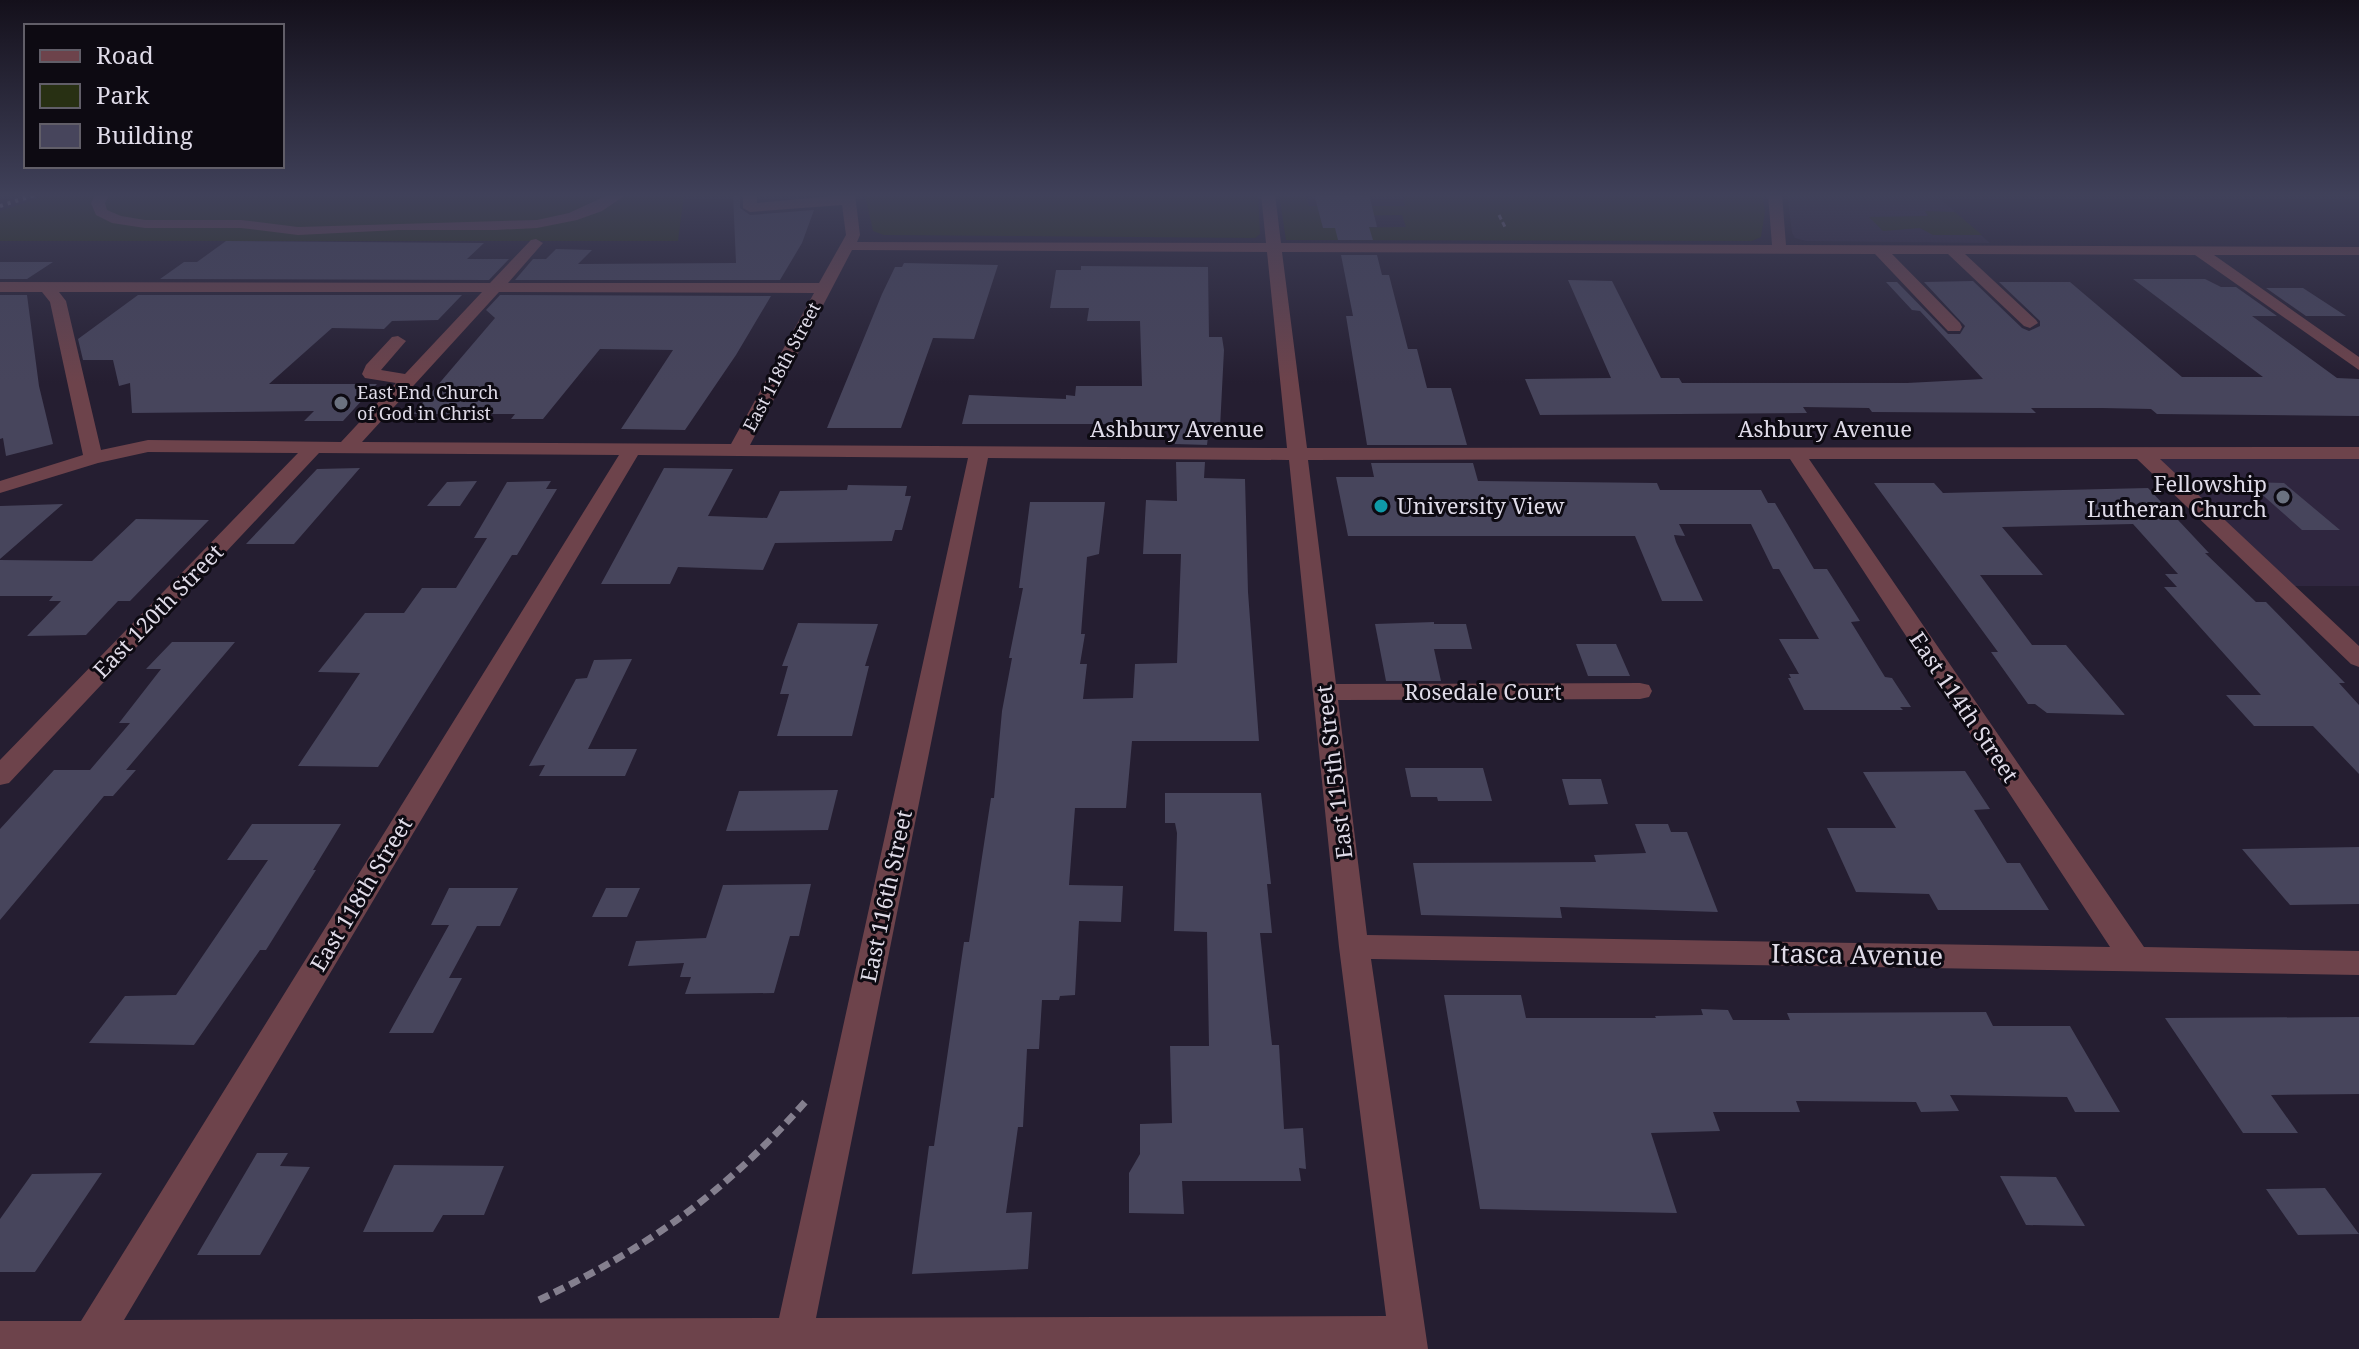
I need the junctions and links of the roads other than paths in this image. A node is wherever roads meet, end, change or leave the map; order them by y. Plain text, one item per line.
1 (523, 257) edge
2 (841, 257) edge
3 (1274, 257) edge
4 (1887, 257) edge
5 (1959, 257) edge
6 (2207, 257) edge
7 (0, 287) edge
8 (46, 287) junction
9 (494, 288) junction
10 (824, 288) junction
11 (2030, 323) dead end
12 (1954, 327) dead end
13 (398, 341) dead end
14 (2359, 365) edge
15 (409, 380) junction
16 (315, 446) junction
17 (347, 447) junction
18 (632, 449) junction
19 (738, 450) junction
20 (2141, 452) junction
21 (979, 453) junction
22 (1795, 453) junction
23 (2359, 453) edge
24 (1296, 454) junction
25 (93, 458) junction
26 (0, 487) edge
27 (2359, 659) edge
28 (1640, 691) dead end
29 (1325, 692) junction
30 (0, 776) edge
31 (1354, 947) junction
32 (2135, 959) junction
33 (2359, 963) edge
34 (91, 1339) junction
35 (793, 1339) junction
36 (0, 1340) edge
37 (1408, 1342) edge

1 - 9 street
2 - 10 street, East 118th Street
3 - 24 street, East 115th Street
4 - 12 street
5 - 11 street
6 - 14 street
7 - 8 street
8 - 9 street
8 - 25 street
9 - 10 street
9 - 15 street
10 - 19 street, East 118th Street
13 - 15 street
15 - 17 street
16 - 17 street, Ashbury Avenue
16 - 25 street, Ashbury Avenue
16 - 30 street, East 120th Street
17 - 18 street, Ashbury Avenue
18 - 19 street, Ashbury Avenue
18 - 34 street, East 118th Street
19 - 21 street, Ashbury Avenue
20 - 22 street, Ashbury Avenue
20 - 23 street, Ashbury Avenue
20 - 27 street
21 - 24 street, Ashbury Avenue
21 - 35 street, East 116th Street
22 - 24 street, Ashbury Avenue
22 - 32 street, East 114th Street
24 - 29 street, East 115th Street
25 - 26 street, Ashbury Avenue
28 - 29 street, Rosedale Court
29 - 31 street, East 115th Street
31 - 32 street, Itasca Avenue
31 - 37 street, East 115th Street
32 - 33 street, Itasca Avenue
34 - 35 street
34 - 36 street
35 - 37 street

